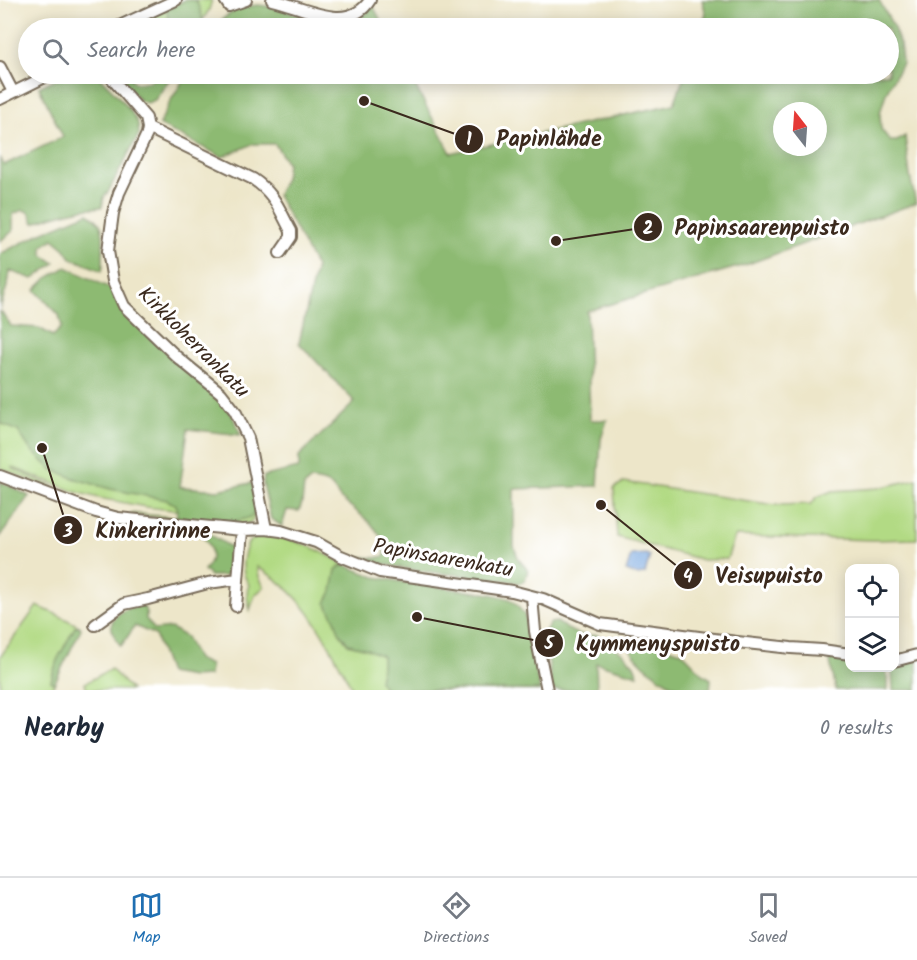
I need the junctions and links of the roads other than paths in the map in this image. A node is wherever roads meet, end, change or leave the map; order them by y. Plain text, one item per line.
1 (176, 0) edge
2 (246, 0) edge
3 (272, 0) edge
4 (370, 0) edge
5 (227, 3) edge
6 (137, 18) edge
7 (0, 67) edge
8 (30, 84) edge
9 (116, 84) edge
10 (13, 92) junction
11 (0, 99) edge
12 (147, 123) junction
13 (280, 253) dead end
14 (0, 476) edge
15 (266, 529) junction
16 (242, 530) junction
17 (238, 579) junction
18 (532, 597) junction
19 (236, 606) dead end
20 (95, 625) dead end
21 (845, 653) edge
22 (917, 655) edge
23 (899, 660) edge
24 (547, 690) edge

1 - 6 street
2 - 5 street
3 - 4 street
7 - 10 street
8 - 10 street
9 - 12 street
10 - 11 street
12 - 13 street
12 - 15 street, Kirkkoherrankatu
14 - 16 street, Papinsaarenkatu
15 - 16 street, Papinsaarenkatu
15 - 18 street, Papinsaarenkatu
16 - 17 street
17 - 19 street
17 - 20 street
18 - 21 street, Papinsaarenkatu
18 - 24 street
22 - 23 street

